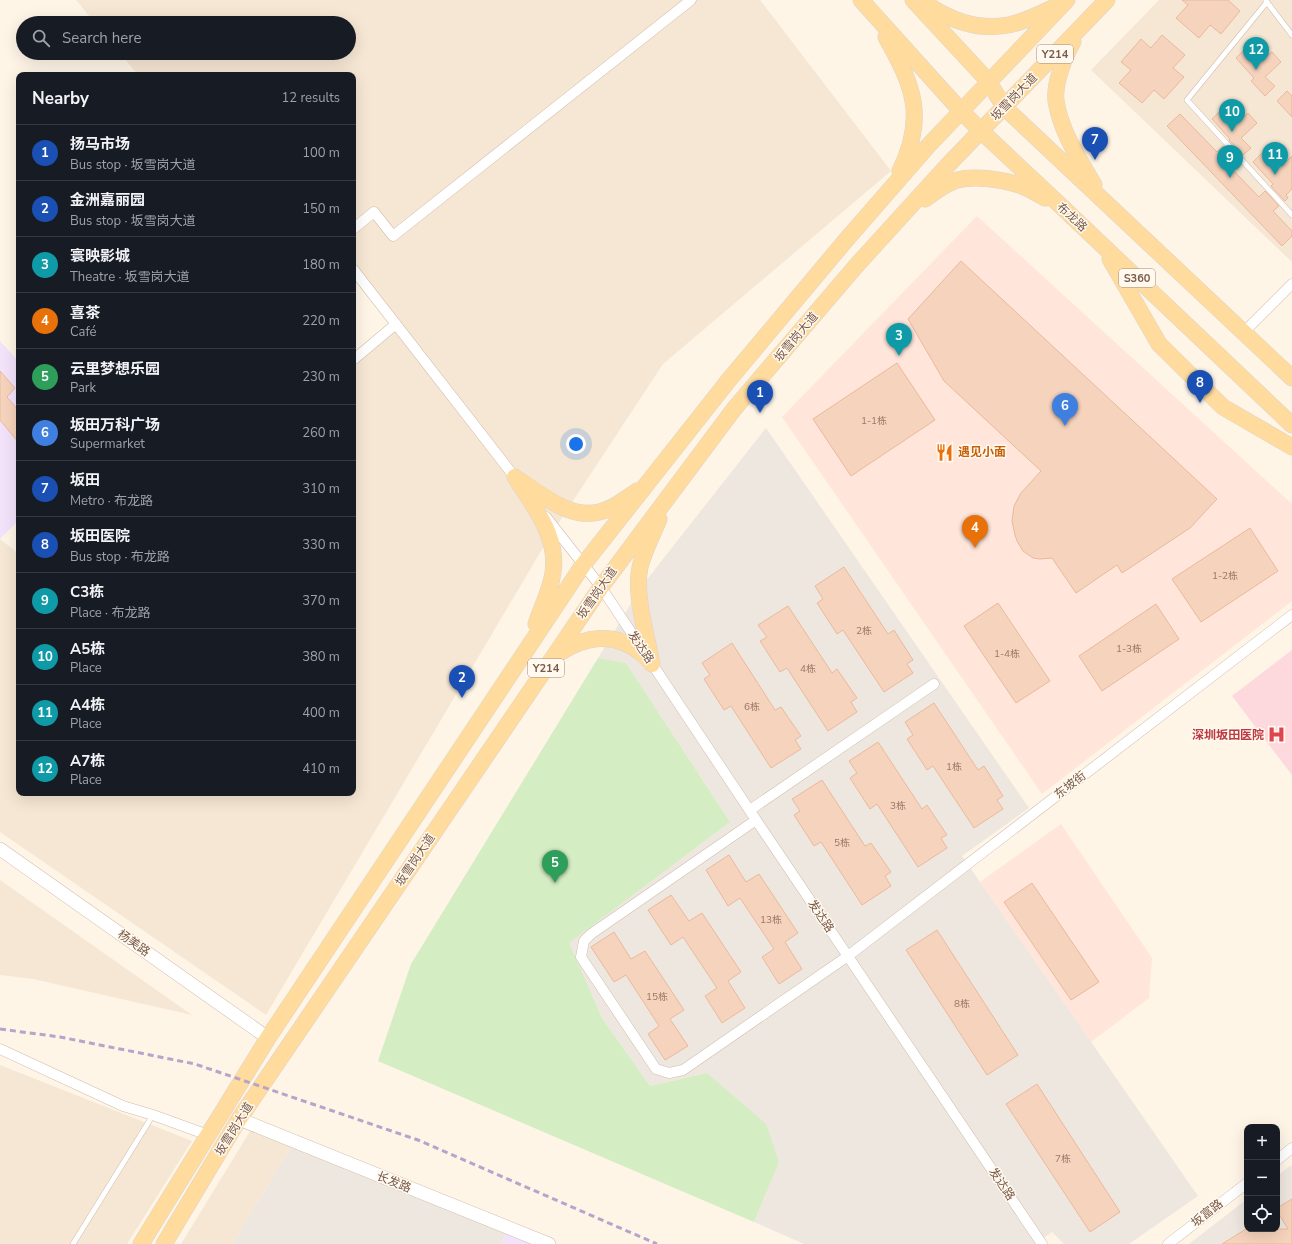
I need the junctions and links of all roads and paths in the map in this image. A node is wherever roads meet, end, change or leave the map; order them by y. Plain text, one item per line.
1 (691, 0) edge
2 (861, 0) edge
3 (913, 0) edge
4 (921, 0) edge
5 (1107, 0) edge
6 (1066, 1) edge
7 (1266, 1) edge
8 (872, 12) junction
9 (1084, 24) junction
10 (1292, 35) edge
11 (990, 82) junction
12 (1004, 108) junction
13 (961, 111) junction
14 (981, 131) junction
15 (893, 186) junction
16 (1103, 201) junction
17 (1062, 207) junction
18 (1292, 215) edge
19 (896, 223) junction
20 (356, 227) edge
21 (1102, 244) junction
22 (356, 273) edge
23 (1292, 284) edge
24 (396, 324) junction
25 (1244, 332) junction
26 (356, 357) edge
27 (1292, 378) edge
28 (1292, 425) edge
29 (1292, 447) edge
30 (515, 477) junction
31 (649, 482) junction
32 (668, 498) junction
33 (583, 565) junction
34 (601, 587) junction
35 (1292, 615) edge
36 (527, 649) junction
37 (652, 664) junction
38 (546, 667) junction
39 (934, 684) dead end
40 (750, 810) junction
41 (756, 820) junction
42 (0, 849) edge
43 (848, 956) junction
44 (268, 1038) junction
45 (0, 1049) edge
46 (153, 1115) junction
47 (239, 1119) junction
48 (208, 1135) junction
49 (1292, 1148) edge
50 (1280, 1158) edge
51 (1244, 1185) edge
52 (73, 1244) edge
53 (141, 1244) edge
54 (164, 1244) edge
55 (549, 1244) edge
56 (1042, 1244) edge
57 (1168, 1244) edge

1 - 20 street
2 - 8 main road, 布龙路 / S360
3 - 11 main road, S360
4 - 6 main road
5 - 9 main road, 坂雪岗大道 / Y214
6 - 11 main road, 坂雪岗大道 / Y214
7 - 10 lane
7 - 18 lane
8 - 13 main road, 布龙路 / S360
8 - 15 main road
9 - 12 main road, 坂雪岗大道 / Y214
9 - 16 main road
11 - 12 main road, S360
11 - 13 main road, 坂雪岗大道 / Y214
12 - 14 main road, 坂雪岗大道 / Y214
12 - 16 main road, S360
13 - 14 main road, 布龙路 / S360
13 - 15 main road, 坂雪岗大道 / Y214
14 - 17 main road, 布龙路 / S360
14 - 19 main road, 坂雪岗大道 / Y214
15 - 31 main road, 坂雪岗大道 / Y214
16 - 25 main road, S360
17 - 19 main road
17 - 21 main road, 布龙路 / S360
19 - 32 main road, 坂雪岗大道 / Y214
21 - 28 main road, 布龙路 / S360
21 - 29 main road
22 - 24 street, 发达路
23 - 25 street
24 - 26 street
24 - 30 street, 发达路
25 - 27 main road, S360
30 - 31 main road
30 - 33 street, 发达路
30 - 36 main road
31 - 33 main road, 坂雪岗大道 / Y214
32 - 34 main road, 坂雪岗大道 / Y214
32 - 37 main road
33 - 34 street, 发达路
33 - 36 main road, 坂雪岗大道 / Y214
34 - 37 street, 发达路
34 - 38 main road, 坂雪岗大道 / Y214
35 - 43 street, 东坡街
36 - 44 main road, 坂雪岗大道 / Y214
37 - 38 main road
37 - 40 street, 发达路
38 - 47 main road, 坂雪岗大道 / Y214
39 - 40 street
40 - 41 street, 发达路
41 - 43 street, 发达路
41 - 43 street, 东坡街
42 - 44 street, 杨美路
43 - 56 street, 发达路
44 - 48 main road, 坂雪岗大道 / Y214
45 - 46 street
46 - 48 street
46 - 52 lane
47 - 54 main road, 坂雪岗大道 / Y214
47 - 55 street, 长发路
48 - 53 main road, 坂雪岗大道 / Y214
49 - 50 street
51 - 57 street, 坂富路

